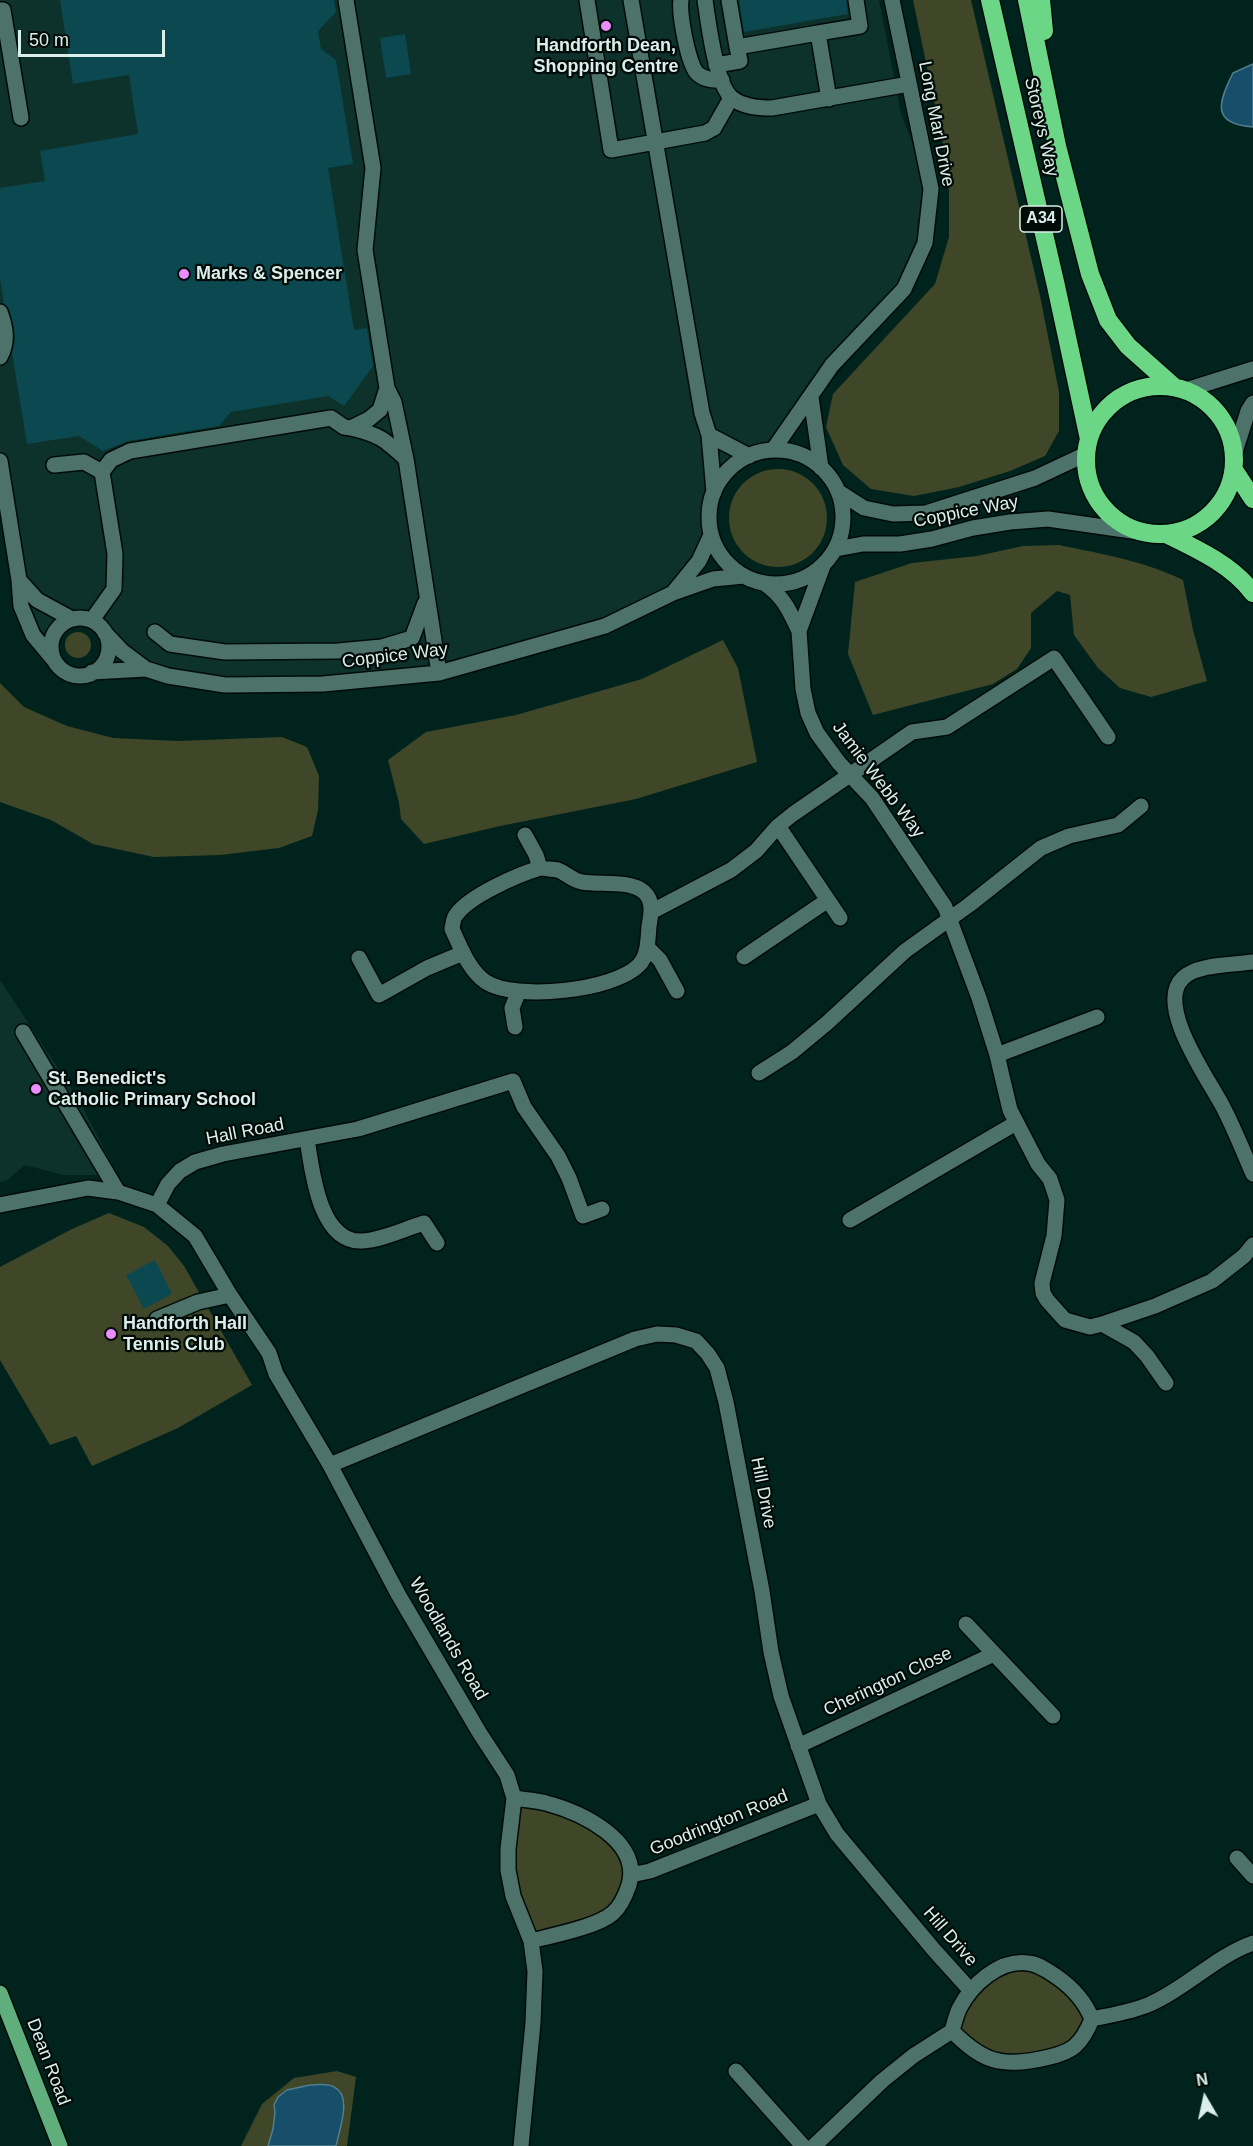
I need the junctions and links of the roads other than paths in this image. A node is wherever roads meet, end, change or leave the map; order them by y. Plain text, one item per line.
1 (346, 0) edge
2 (587, 0) edge
3 (631, 0) edge
4 (681, 0) edge
5 (705, 0) edge
6 (729, 0) edge
7 (856, 0) edge
8 (892, 0) edge
9 (990, 0) edge
10 (1027, 0) edge
11 (1041, 0) edge
12 (0, 10) edge
13 (818, 33) junction
14 (737, 47) junction
15 (716, 65) junction
16 (722, 80) junction
17 (909, 84) junction
18 (731, 98) junction
19 (829, 99) junction
20 (21, 118) dead end
21 (655, 142) junction
22 (1057, 146) junction
23 (0, 312) edge
24 (0, 357) edge
25 (1253, 369) edge
26 (387, 388) junction
27 (1179, 388) junction
28 (811, 397) junction
29 (1253, 403) edge
30 (351, 428) junction
31 (709, 435) junction
32 (1087, 446) junction
33 (773, 450) junction
34 (1235, 452) junction
35 (749, 456) junction
36 (405, 459) junction
37 (0, 460) edge
38 (54, 465) dead end
39 (821, 468) junction
40 (1234, 470) junction
41 (102, 472) junction
42 (714, 492) junction
43 (839, 492) junction
44 (1253, 499) edge
45 (1139, 532) junction
46 (1166, 534) junction
47 (711, 535) junction
48 (836, 549) junction
49 (823, 566) junction
50 (744, 576) junction
51 (19, 580) junction
52 (764, 583) junction
53 (673, 593) junction
54 (1253, 593) edge
55 (426, 600) junction
56 (72, 619) junction
57 (92, 620) junction
58 (799, 631) junction
59 (155, 632) dead end
60 (105, 633) junction
61 (53, 658) junction
62 (146, 669) junction
63 (92, 672) junction
64 (439, 673) junction
65 (1108, 737) dead end
66 (850, 775) junction
67 (1141, 806) dead end
68 (778, 826) junction
69 (525, 835) dead end
70 (540, 868) junction
71 (828, 900) junction
72 (651, 912) junction
73 (948, 913) junction
74 (840, 918) dead end
75 (647, 946) junction
76 (464, 953) junction
77 (744, 957) dead end
78 (358, 958) dead end
79 (1253, 962) edge
80 (677, 991) dead end
81 (519, 993) junction
82 (1097, 1017) dead end
83 (515, 1028) dead end
84 (23, 1032) dead end
85 (997, 1055) junction
86 (759, 1073) dead end
87 (1016, 1123) junction
88 (307, 1140) junction
89 (1253, 1174) edge
90 (118, 1192) junction
91 (157, 1204) junction
92 (0, 1205) edge
93 (602, 1209) dead end
94 (850, 1220) dead end
95 (437, 1243) dead end
96 (1253, 1245) edge
97 (230, 1294) junction
98 (157, 1319) dead end
99 (1102, 1324) junction
100 (1166, 1383) dead end
101 (330, 1465) junction
102 (966, 1624) dead end
103 (993, 1654) junction
104 (1053, 1716) dead end
105 (798, 1746) junction
106 (514, 1798) junction
107 (819, 1804) junction
108 (1237, 1858) dead end
109 (632, 1875) junction
110 (1253, 1876) edge
111 (531, 1941) junction
112 (1253, 1943) edge
113 (971, 1991) junction
114 (0, 1993) edge
115 (1092, 2019) junction
116 (952, 2031) junction
117 (736, 2071) dead end
118 (60, 2146) edge
119 (521, 2146) edge
120 (803, 2146) edge
121 (814, 2146) edge

1 - 26 street
2 - 21 street
3 - 21 street
4 - 16 street
5 - 15 street
6 - 14 street
7 - 13 street
8 - 17 street, Long Marl Drive
9 - 32 highway, Storeys Way / A34
10 - 22 highway, Storeys Way / A34
11 - 22 highway
12 - 20 street
13 - 14 street
13 - 19 street
14 - 15 street
15 - 16 street
16 - 18 street
17 - 19 street
17 - 28 street, Long Marl Drive
18 - 19 street
18 - 21 street
21 - 31 street
22 - 27 highway, Storeys Way / A34
23 - 24 street
25 - 27 street
26 - 30 street
26 - 36 street
27 - 32 highway
27 - 34 highway, A34
28 - 33 street, Long Marl Drive
28 - 39 street
29 - 34 street
30 - 36 street
30 - 41 street
31 - 35 street
31 - 42 street
32 - 43 street, Coppice Way
32 - 45 highway, A34
33 - 35 street
33 - 39 street
34 - 40 highway, A34
35 - 42 street
36 - 55 street
37 - 51 street
38 - 41 street
39 - 43 street
40 - 44 highway
40 - 46 highway, A34
41 - 57 street
42 - 47 street
43 - 48 street
45 - 46 highway, A34
45 - 48 street, Coppice Way
46 - 54 highway, A34
47 - 50 street
47 - 53 street, Coppice Way
48 - 49 street
49 - 52 street
49 - 58 street, Jamie Webb Way
50 - 52 street
50 - 53 street, Coppice Way
51 - 56 street
51 - 61 street
52 - 58 street, Jamie Webb Way
53 - 64 street, Coppice Way
55 - 59 street
55 - 64 street
56 - 57 street
56 - 61 street
57 - 60 street
58 - 66 street, Jamie Webb Way
60 - 62 street, Coppice Way
60 - 63 street
61 - 63 street
62 - 63 street, Coppice Way
62 - 64 street, Coppice Way
65 - 66 street
66 - 68 street
66 - 73 street, Jamie Webb Way
67 - 73 street
68 - 71 street
68 - 72 street
69 - 70 street
70 - 72 street
70 - 76 street
71 - 74 street
71 - 77 street
72 - 75 street
73 - 85 street, Jamie Webb Way
73 - 86 street
75 - 80 street
75 - 81 street
76 - 78 street
76 - 81 street
79 - 89 street
81 - 83 street
82 - 85 street
84 - 90 street
85 - 87 street, Jamie Webb Way
87 - 94 street
87 - 99 street, Jamie Webb Way
88 - 91 street, Hall Road
88 - 93 street, Hall Road
88 - 95 street
90 - 91 street
90 - 92 street
91 - 97 street, Woodlands Road
96 - 99 street
97 - 98 street
97 - 101 street, Woodlands Road
99 - 100 street
101 - 105 street, Hill Drive
101 - 106 street, Woodlands Road
102 - 103 street
103 - 104 street
103 - 105 street, Cherington Close
105 - 107 street, Hill Drive
106 - 109 street, Goodrington Road
106 - 111 street, Woodlands Road
107 - 109 street, Goodrington Road
107 - 113 street, Hill Drive
108 - 110 street
109 - 111 street
111 - 119 street, Woodlands Road
112 - 115 street
113 - 115 street
113 - 116 street
114 - 118 main road, Dean Road
115 - 116 street
116 - 121 street
117 - 120 street

